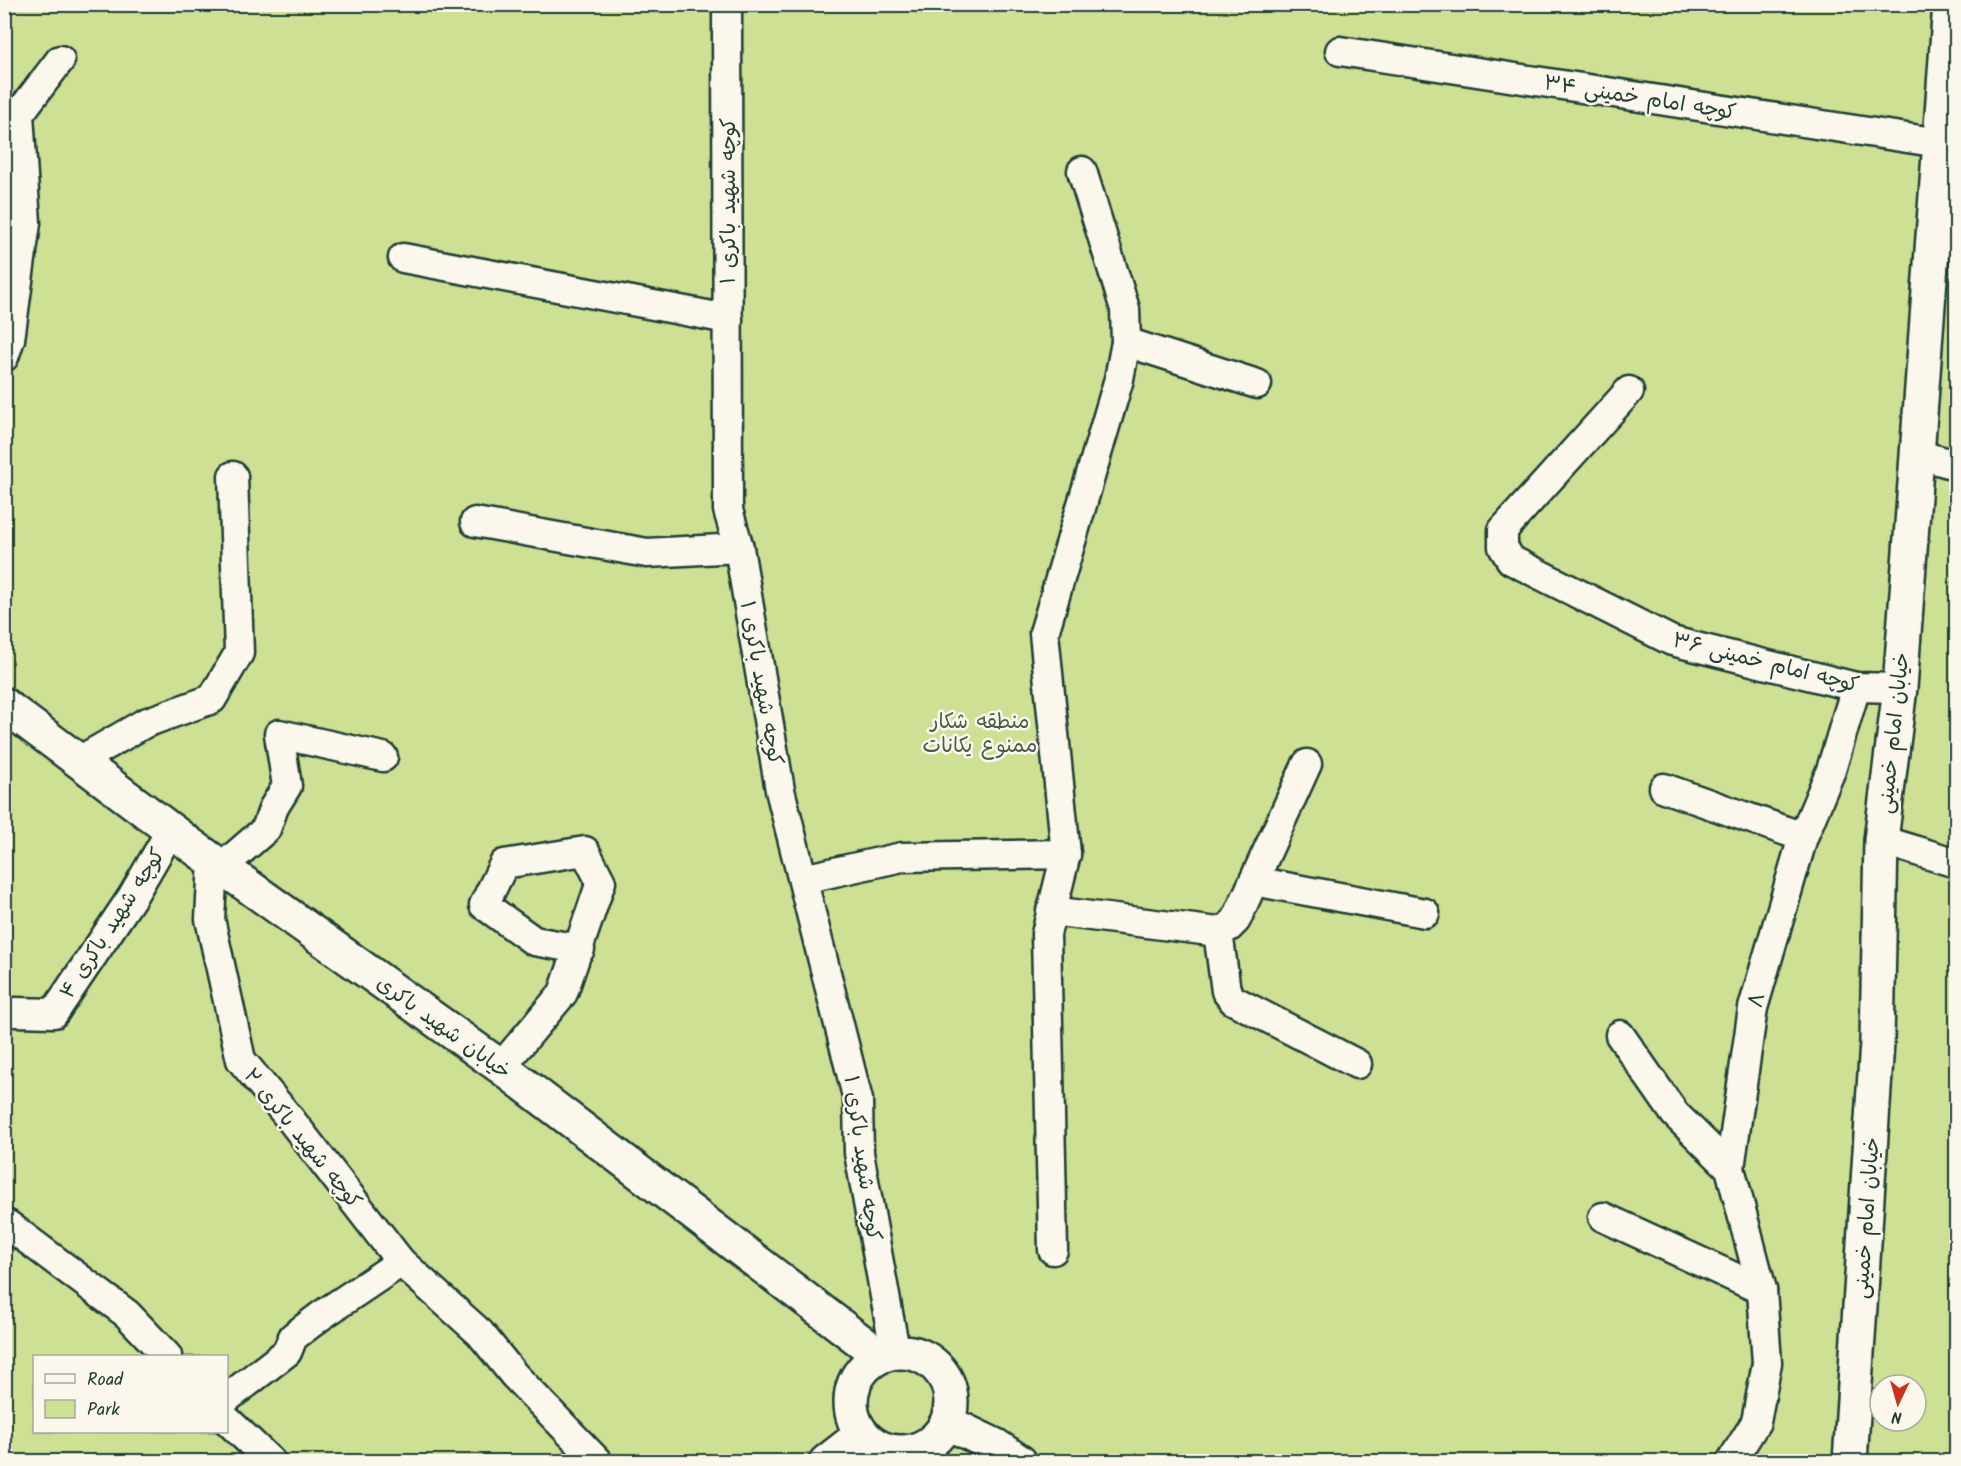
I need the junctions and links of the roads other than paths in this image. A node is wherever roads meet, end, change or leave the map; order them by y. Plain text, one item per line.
1 (727, 4) edge
2 (1950, 4) edge
3 (1340, 51) dead end
4 (1952, 59) edge
5 (60, 60) dead end
6 (1940, 143) junction
7 (1082, 171) dead end
8 (403, 258) dead end
9 (728, 318) junction
10 (1126, 342) junction
11 (4, 357) edge
12 (1257, 384) dead end
13 (1629, 391) dead end
14 (1916, 454) junction
15 (1956, 465) edge
16 (233, 476) dead end
17 (476, 522) dead end
18 (739, 548) junction
19 (1856, 687) junction
20 (1900, 688) junction
21 (4, 705) edge
22 (383, 757) dead end
23 (79, 761) junction
24 (1307, 764) dead end
25 (1664, 788) dead end
26 (171, 830) junction
27 (1803, 837) junction
28 (1881, 840) junction
29 (1066, 854) junction
30 (1956, 863) edge
31 (217, 864) junction
32 (803, 879) junction
33 (1254, 881) junction
34 (1051, 911) junction
35 (1425, 913) dead end
36 (1218, 932) junction
37 (579, 949) dead end
38 (15, 1012) dead end
39 (1620, 1035) dead end
40 (1357, 1064) dead end
41 (501, 1067) junction
42 (1730, 1168) junction
43 (1603, 1217) dead end
44 (4, 1225) edge
45 (1053, 1250) dead end
46 (401, 1262) junction
47 (1762, 1290) junction
48 (887, 1353) junction
49 (166, 1355) edge
50 (228, 1397) edge
51 (228, 1421) edge
52 (948, 1423) junction
53 (862, 1434) junction
54 (1006, 1456) edge
55 (271, 1461) edge
56 (598, 1461) edge
57 (826, 1461) edge
58 (1731, 1461) edge
59 (1850, 1461) edge

1 - 9 street, کوچه شهید باکری ۱
2 - 4 main road, خیابان امام خمینی
3 - 6 street, کوچه امام خمینی ۳۴
4 - 6 main road, خیابان امام خمینی
5 - 11 street
6 - 14 main road, خیابان امام خمینی
7 - 10 street
8 - 9 street
9 - 18 street, کوچه شهید باکری ۱
10 - 12 street
10 - 29 street
13 - 19 street, کوچه امام خمینی ۳۶
14 - 15 street
14 - 20 main road, خیابان امام خمینی
16 - 23 street
17 - 18 street
18 - 32 street, کوچه شهید باکری ۱
19 - 20 street, کوچه امام خمینی ۳۶
19 - 27 street, ۸
20 - 28 main road, خیابان امام خمینی
21 - 23 main road, خیابان شهید باکری
22 - 31 street
23 - 26 main road, خیابان شهید باکری
24 - 33 street
25 - 27 street
26 - 31 main road, خیابان شهید باکری
26 - 38 street, کوچه شهید باکری ۴
27 - 42 street, ۸
28 - 30 street
28 - 59 main road, خیابان امام خمینی
29 - 32 street
29 - 34 street
31 - 41 main road, خیابان شهید باکری
31 - 46 street, کوچه شهید باکری ۲
32 - 48 street, کوچه شهید باکری ۱
33 - 35 street
33 - 36 street
34 - 36 street
34 - 45 street
36 - 40 street
37 - 41 street
39 - 42 street
41 - 48 main road, خیابان شهید باکری
42 - 47 street
43 - 47 street
44 - 49 street
46 - 50 street
46 - 56 street, کوچه شهید باکری ۲
47 - 58 street
48 - 52 main road
48 - 53 main road
51 - 55 street
52 - 53 main road
52 - 54 main road
53 - 57 main road

